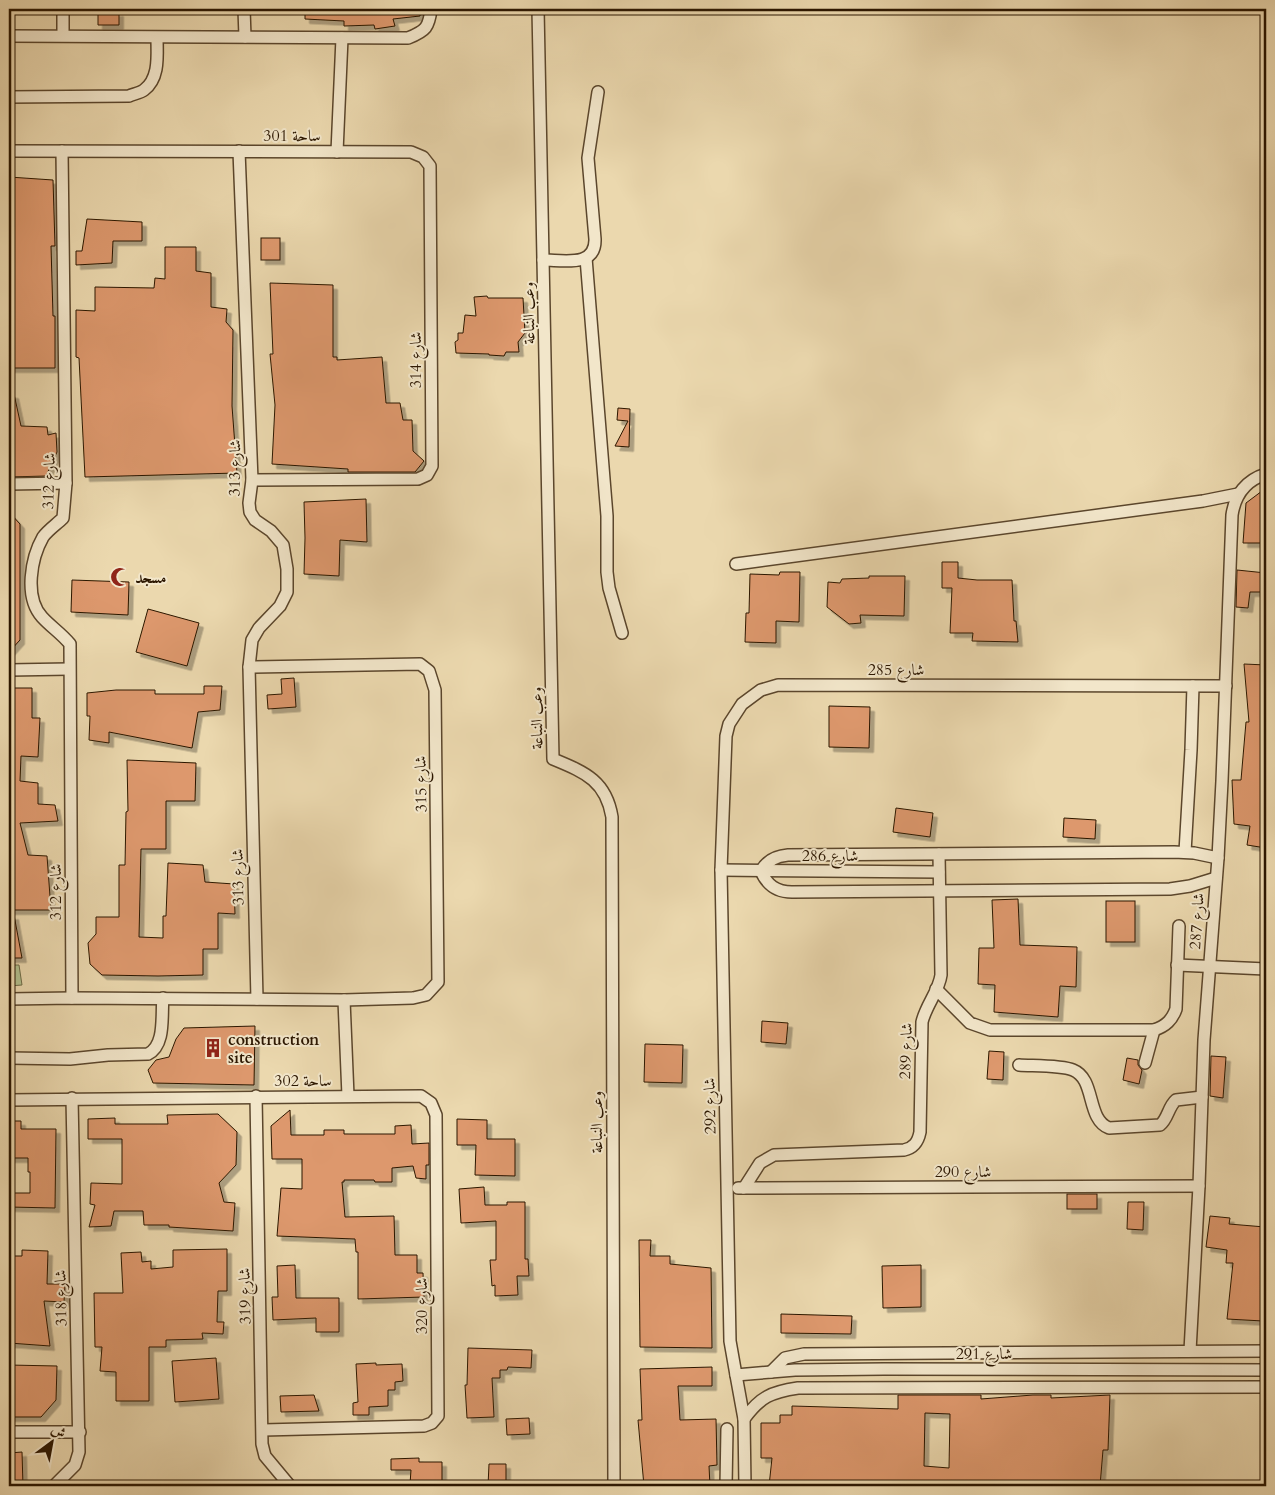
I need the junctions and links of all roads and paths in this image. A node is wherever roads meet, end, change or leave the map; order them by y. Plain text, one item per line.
1 (63, 9) edge
2 (244, 9) edge
3 (431, 9) edge
4 (538, 9) edge
5 (9, 36) edge
6 (63, 36) junction
7 (245, 37) junction
8 (157, 38) junction
9 (342, 38) junction
10 (598, 92) dead end
11 (9, 97) edge
12 (9, 150) edge
13 (62, 151) junction
14 (238, 152) junction
15 (337, 152) junction
16 (586, 258) junction
17 (543, 260) junction
18 (1266, 474) edge
19 (252, 480) junction
20 (66, 483) junction
21 (9, 484) edge
22 (1238, 494) junction
23 (736, 564) dead end
24 (622, 633) dead end
25 (248, 667) junction
26 (9, 670) edge
27 (70, 670) junction
28 (1193, 686) junction
29 (1226, 686) junction
30 (1185, 852) junction
31 (939, 854) junction
32 (1218, 858) junction
33 (721, 870) junction
34 (761, 871) junction
35 (939, 872) junction
36 (1216, 878) junction
37 (939, 890) junction
38 (1179, 926) dead end
39 (1178, 965) junction
40 (1209, 967) junction
41 (1266, 969) edge
42 (936, 989) junction
43 (72, 998) junction
44 (163, 998) junction
45 (9, 999) edge
46 (256, 999) junction
47 (344, 1000) junction
48 (1154, 1030) junction
49 (9, 1058) edge
50 (1145, 1063) dead end
51 (1019, 1065) dead end
52 (256, 1096) junction
53 (348, 1096) junction
54 (1202, 1097) junction
55 (72, 1098) junction
56 (9, 1100) edge
57 (1199, 1186) junction
58 (726, 1188) junction
59 (744, 1188) junction
60 (1171, 1351) junction
61 (1190, 1351) junction
62 (1266, 1351) edge
63 (1076, 1352) junction
64 (931, 1353) junction
65 (884, 1354) junction
66 (884, 1368) junction
67 (931, 1369) junction
68 (1063, 1369) junction
69 (1075, 1369) junction
70 (1171, 1370) junction
71 (1266, 1370) edge
72 (770, 1372) junction
73 (736, 1375) junction
74 (1171, 1386) junction
75 (1266, 1386) edge
76 (1063, 1387) junction
77 (744, 1419) junction
78 (727, 1429) dead end
79 (263, 1430) junction
80 (9, 1432) edge
81 (80, 1432) junction
82 (54, 1486) edge
83 (290, 1486) edge
84 (614, 1486) edge
85 (726, 1486) edge
86 (745, 1486) edge

1 - 6 street
2 - 7 street
3 - 9 street
4 - 17 street, وعب النباعة
5 - 6 street
6 - 8 street
7 - 8 street
7 - 9 street
8 - 11 street
9 - 15 street, ساحة 301
10 - 16 street
12 - 13 street, ساحة 301
13 - 14 street, ساحة 301
13 - 20 street, شارع 312
14 - 15 street, ساحة 301
14 - 19 street, شارع 313
15 - 19 street, شارع 314
16 - 17 street
16 - 24 street
17 - 84 street, وعب النباعة
18 - 22 street
19 - 25 street, شارع 313
20 - 21 street
20 - 27 street, شارع 312
22 - 23 street
22 - 29 street, شارع 287
25 - 46 street, شارع 313
25 - 47 street, شارع 315
26 - 27 street
27 - 43 street, شارع 312
28 - 29 street, شارع 285
28 - 30 street
28 - 33 street, شارع 285
29 - 32 street, شارع 287
30 - 31 street
30 - 32 street
31 - 34 street
31 - 35 street, شارع 289
32 - 36 street, شارع 287
33 - 34 street, شارع 286
33 - 58 street, شارع 292
34 - 35 street, شارع 286
34 - 37 street
35 - 37 street, شارع 289
36 - 37 street
36 - 40 street, شارع 287
37 - 42 street, شارع 289
38 - 39 street
39 - 40 street
39 - 48 street
40 - 41 street
40 - 54 street, شارع 287
42 - 48 street
42 - 59 street, شارع 289
43 - 44 street
43 - 45 street
44 - 46 street
44 - 49 street
46 - 47 street
47 - 53 street, ساحة 302
48 - 50 street
51 - 54 street
52 - 53 street, ساحة 302
52 - 55 street, ساحة 302
52 - 79 street, شارع 319
53 - 79 street, شارع 320
54 - 57 street, شارع 287
55 - 56 street, ساحة 302
55 - 81 street, شارع 318
57 - 59 street, شارع 290
57 - 61 street, شارع 287
58 - 59 street, شارع 290
58 - 73 street, شارع 292
60 - 61 street
60 - 63 street
60 - 70 street
61 - 62 street
63 - 64 street
63 - 69 street
64 - 65 street
64 - 67 street
65 - 66 street
65 - 72 street
66 - 67 street, شارع 291
66 - 72 street, شارع 291
67 - 68 street, شارع 291
68 - 69 street, شارع 291
68 - 76 street
69 - 70 street, شارع 291
70 - 71 street, شارع 291
70 - 74 street
72 - 73 street, شارع 291
73 - 77 street
74 - 75 street
74 - 76 street
76 - 77 street
77 - 86 street
78 - 85 street
79 - 83 street, شارع 319
80 - 81 street
81 - 82 street, شارع 318

